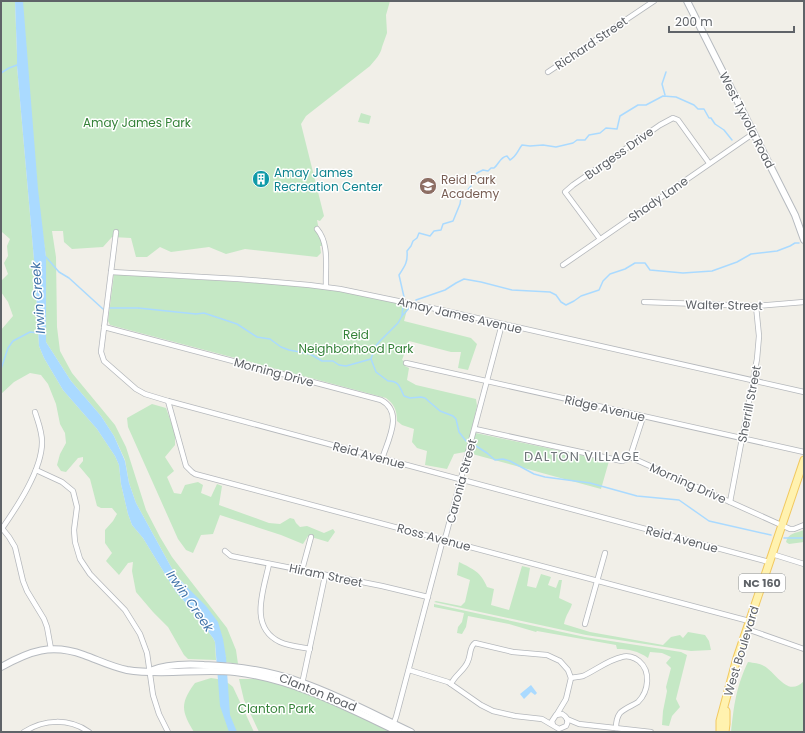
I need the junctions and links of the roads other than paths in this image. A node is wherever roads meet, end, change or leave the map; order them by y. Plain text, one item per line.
1 (654, 1) edge
2 (687, 1) edge
3 (548, 72) dead end
4 (754, 133) junction
5 (709, 163) junction
6 (317, 229) dead end
7 (116, 232) dead end
8 (600, 239) junction
9 (804, 240) edge
10 (563, 265) dead end
11 (111, 272) junction
12 (326, 286) junction
13 (644, 302) dead end
14 (804, 302) edge
15 (756, 306) junction
16 (502, 324) junction
17 (104, 327) junction
18 (406, 363) dead end
19 (754, 381) junction
20 (487, 382) junction
21 (804, 392) edge
22 (168, 401) junction
23 (35, 412) dead end
24 (643, 417) junction
25 (475, 429) junction
26 (742, 439) junction
27 (804, 452) edge
28 (630, 457) junction
29 (382, 459) junction
30 (804, 460) edge
31 (36, 470) junction
32 (460, 480) junction
33 (730, 502) junction
34 (782, 525) junction
35 (804, 525) edge
36 (1, 528) edge
37 (311, 537) dead end
38 (444, 540) junction
39 (225, 552) dead end
40 (605, 553) dead end
41 (772, 554) junction
42 (769, 562) junction
43 (269, 564) junction
44 (804, 564) edge
45 (302, 570) junction
46 (325, 576) junction
47 (597, 581) junction
48 (428, 597) junction
49 (749, 621) junction
50 (585, 624) dead end
51 (747, 629) junction
52 (51, 649) junction
53 (310, 649) junction
54 (804, 649) edge
55 (1, 667) edge
56 (409, 670) junction
57 (150, 671) junction
58 (571, 678) junction
59 (451, 684) junction
60 (301, 685) junction
61 (565, 701) junction
62 (725, 706) junction
63 (556, 715) junction
64 (567, 718) junction
65 (542, 719) junction
66 (579, 724) junction
67 (392, 726) junction
68 (554, 728) edge
69 (616, 728) junction
70 (563, 729) edge
71 (24, 732) edge
72 (89, 732) edge
73 (168, 732) edge
74 (399, 732) edge
75 (411, 732) edge
76 (651, 732) edge
77 (720, 732) edge
78 (725, 732) edge

1 - 3 street, Richard Street
2 - 4 main road, West Tyvola Road
4 - 5 street, Shady Lane
4 - 9 main road, West Tyvola Road
5 - 8 street, Shady Lane
5 - 8 street, Burgess Drive
6 - 12 street
7 - 11 street, Reid Avenue
8 - 10 street, Shady Lane
11 - 12 street, Amay James Avenue
11 - 17 street, Reid Avenue
12 - 16 street, Amay James Avenue
13 - 15 street, Walter Street
14 - 15 street, Walter Street
15 - 19 street, Sherrill Street
16 - 19 street, Amay James Avenue
16 - 20 street, Caronia Street
17 - 22 street, Reid Avenue
17 - 29 street, Morning Drive
18 - 20 street, Ridge Avenue
19 - 21 street, Amay James Avenue
19 - 26 street, Sherrill Street
20 - 24 street, Ridge Avenue
20 - 25 street, Caronia Street
22 - 29 street, Reid Avenue
22 - 38 street, Ross Avenue
23 - 31 street
24 - 26 street, Ridge Avenue
24 - 28 street
25 - 28 street, Morning Drive
25 - 32 street, Caronia Street
26 - 27 street, Ridge Avenue
26 - 33 street, Sherrill Street
28 - 33 street, Morning Drive
29 - 32 street, Reid Avenue
30 - 34 main road, West Boulevard / NC 160
31 - 36 street
31 - 57 street
32 - 38 street, Caronia Street
32 - 42 street, Reid Avenue
33 - 34 street, Morning Drive
34 - 35 street
34 - 41 main road, West Boulevard / NC 160
36 - 52 street
37 - 45 street
38 - 47 street, Ross Avenue
38 - 48 street, Caronia Street
39 - 43 street, Hiram Street
40 - 47 street
41 - 42 main road, West Boulevard / NC 160
41 - 44 street
42 - 49 main road, West Boulevard / NC 160
43 - 45 street, Hiram Street
43 - 53 street
45 - 46 street, Hiram Street
46 - 48 street, Hiram Street
46 - 53 street
47 - 49 street, Ross Avenue
47 - 50 street
48 - 56 street, Caronia Street
49 - 51 main road, West Boulevard / NC 160
51 - 54 street
51 - 62 main road, West Boulevard / NC 160
52 - 55 main road, Clanton Road
52 - 57 main road, Clanton Road
53 - 60 street
56 - 59 street
56 - 67 street, Caronia Street
57 - 60 main road, Clanton Road
57 - 73 street
58 - 59 street
58 - 61 street
58 - 69 street
59 - 65 street
60 - 67 main road, Clanton Road
61 - 63 street
61 - 64 street
62 - 77 main road, West Boulevard / NC 160
62 - 78 main road, West Boulevard / NC 160
63 - 64 street
63 - 65 street
63 - 68 street
64 - 66 street
64 - 70 street
65 - 68 street
66 - 69 street
66 - 70 street
67 - 74 main road, Clanton Road
67 - 75 main road, Clanton Road
68 - 70 street
69 - 76 street
71 - 72 street

